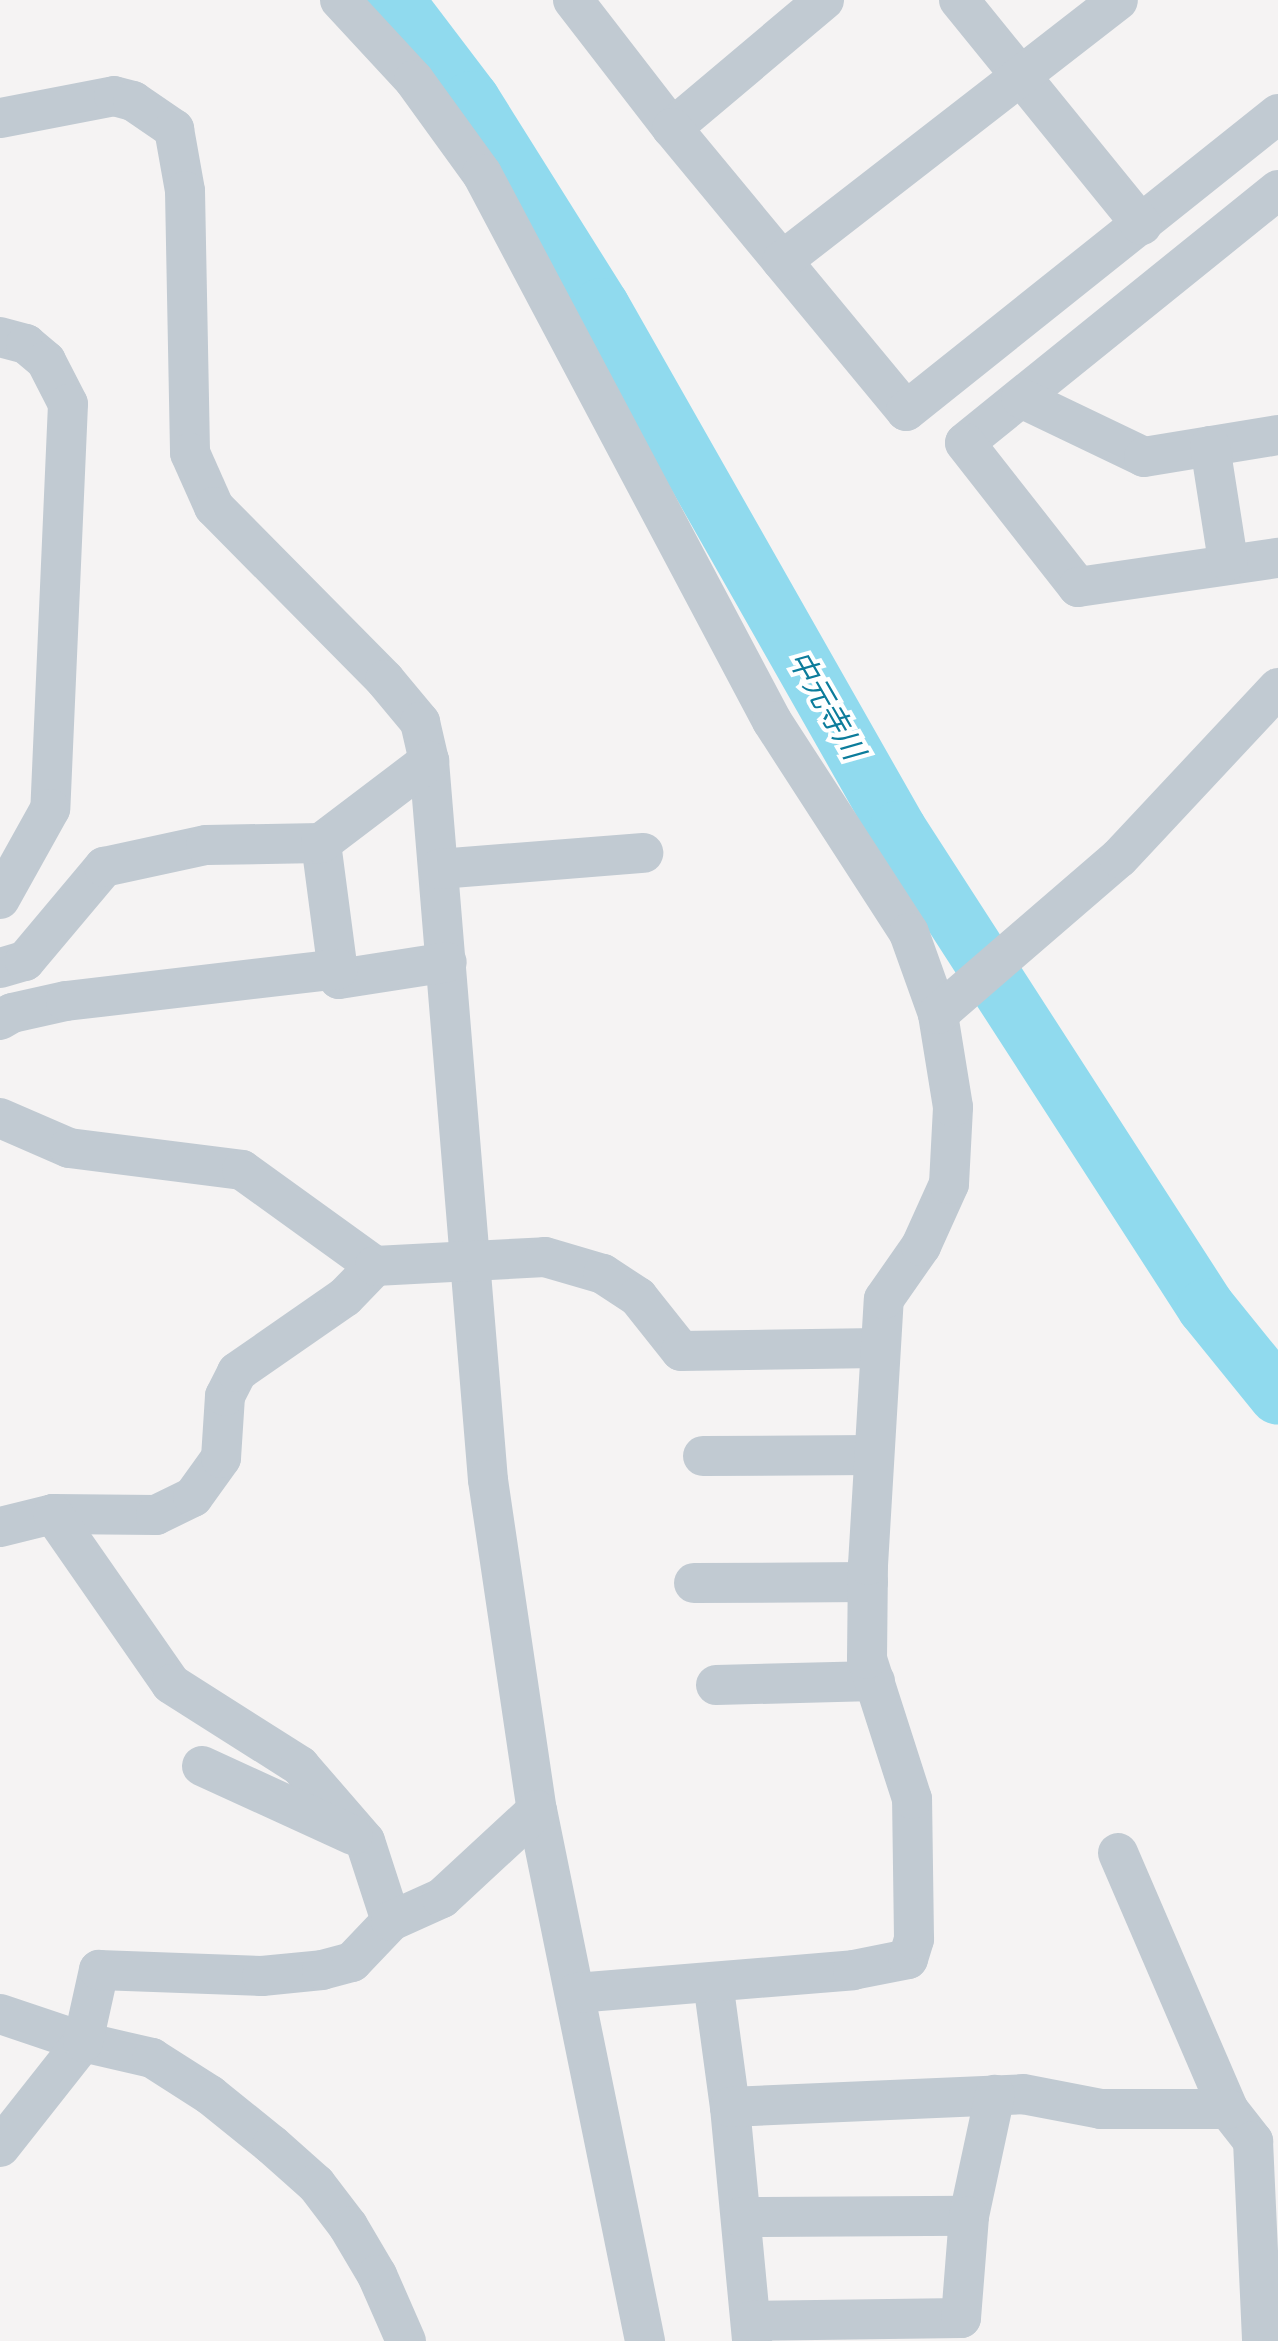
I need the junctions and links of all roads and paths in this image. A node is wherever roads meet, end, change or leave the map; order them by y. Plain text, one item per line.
1 (340, 0) edge
2 (572, 0) edge
3 (824, 0) edge
4 (960, 0) edge
5 (1118, 0) edge
6 (1020, 76) junction
7 (0, 118) edge
8 (1275, 121) edge
9 (672, 128) junction
10 (1278, 190) edge
11 (1142, 225) junction
12 (1278, 225) edge
13 (1232, 228) junction
14 (782, 261) junction
15 (0, 337) edge
16 (970, 360) junction
17 (1014, 403) junction
18 (1278, 435) edge
19 (1210, 446) junction
20 (1278, 558) edge
21 (1228, 562) junction
22 (1278, 688) edge
23 (429, 761) junction
24 (320, 842) junction
25 (642, 854) dead end
26 (439, 869) junction
27 (0, 900) edge
28 (447, 962) junction
29 (0, 968) edge
30 (338, 969) junction
31 (950, 1004) junction
32 (0, 1020) edge
33 (0, 1118) edge
34 (473, 1259) junction
35 (375, 1266) junction
36 (878, 1348) junction
37 (873, 1455) junction
38 (702, 1456) dead end
39 (53, 1514) junction
40 (0, 1526) edge
41 (868, 1582) junction
42 (694, 1583) dead end
43 (875, 1682) junction
44 (716, 1685) dead end
45 (202, 1766) dead end
46 (537, 1810) junction
47 (365, 1841) junction
48 (1118, 1853) dead end
49 (390, 1921) junction
50 (712, 1982) junction
51 (576, 1994) junction
52 (0, 2014) edge
53 (84, 2042) junction
54 (995, 2096) junction
55 (730, 2107) junction
56 (1228, 2109) junction
57 (0, 2147) edge
58 (969, 2216) junction
59 (741, 2218) junction
60 (752, 2331) edge
61 (406, 2341) edge
62 (645, 2341) edge
63 (1262, 2341) edge

1 - 31 street
2 - 9 street
3 - 9 street
4 - 6 street
5 - 6 street
6 - 11 street
6 - 14 street
7 - 23 street
8 - 11 street
9 - 14 street
10 - 13 street
11 - 16 street
12 - 13 street
13 - 17 street
14 - 16 street
15 - 27 street
16 - 17 street
17 - 19 street
17 - 21 street
18 - 19 street
19 - 21 street
20 - 21 street
22 - 31 street
23 - 24 street
23 - 26 street
24 - 29 street
24 - 30 street
25 - 26 street
26 - 28 street
28 - 30 street
28 - 34 street
30 - 32 street
31 - 36 street
33 - 35 street
34 - 35 street
34 - 36 street
34 - 46 street
35 - 39 street
36 - 37 street
37 - 38 street
37 - 41 street
39 - 40 street
39 - 47 street
41 - 42 street
41 - 43 street
43 - 44 street
43 - 50 street
45 - 47 street
46 - 49 street
46 - 51 street
47 - 49 street
48 - 56 street
49 - 53 street
50 - 51 street
50 - 55 street
51 - 62 street
52 - 53 street
53 - 57 street
53 - 61 street
54 - 55 street
54 - 56 street
54 - 58 street
55 - 59 street
56 - 63 street
58 - 59 street
58 - 60 street
59 - 60 street

